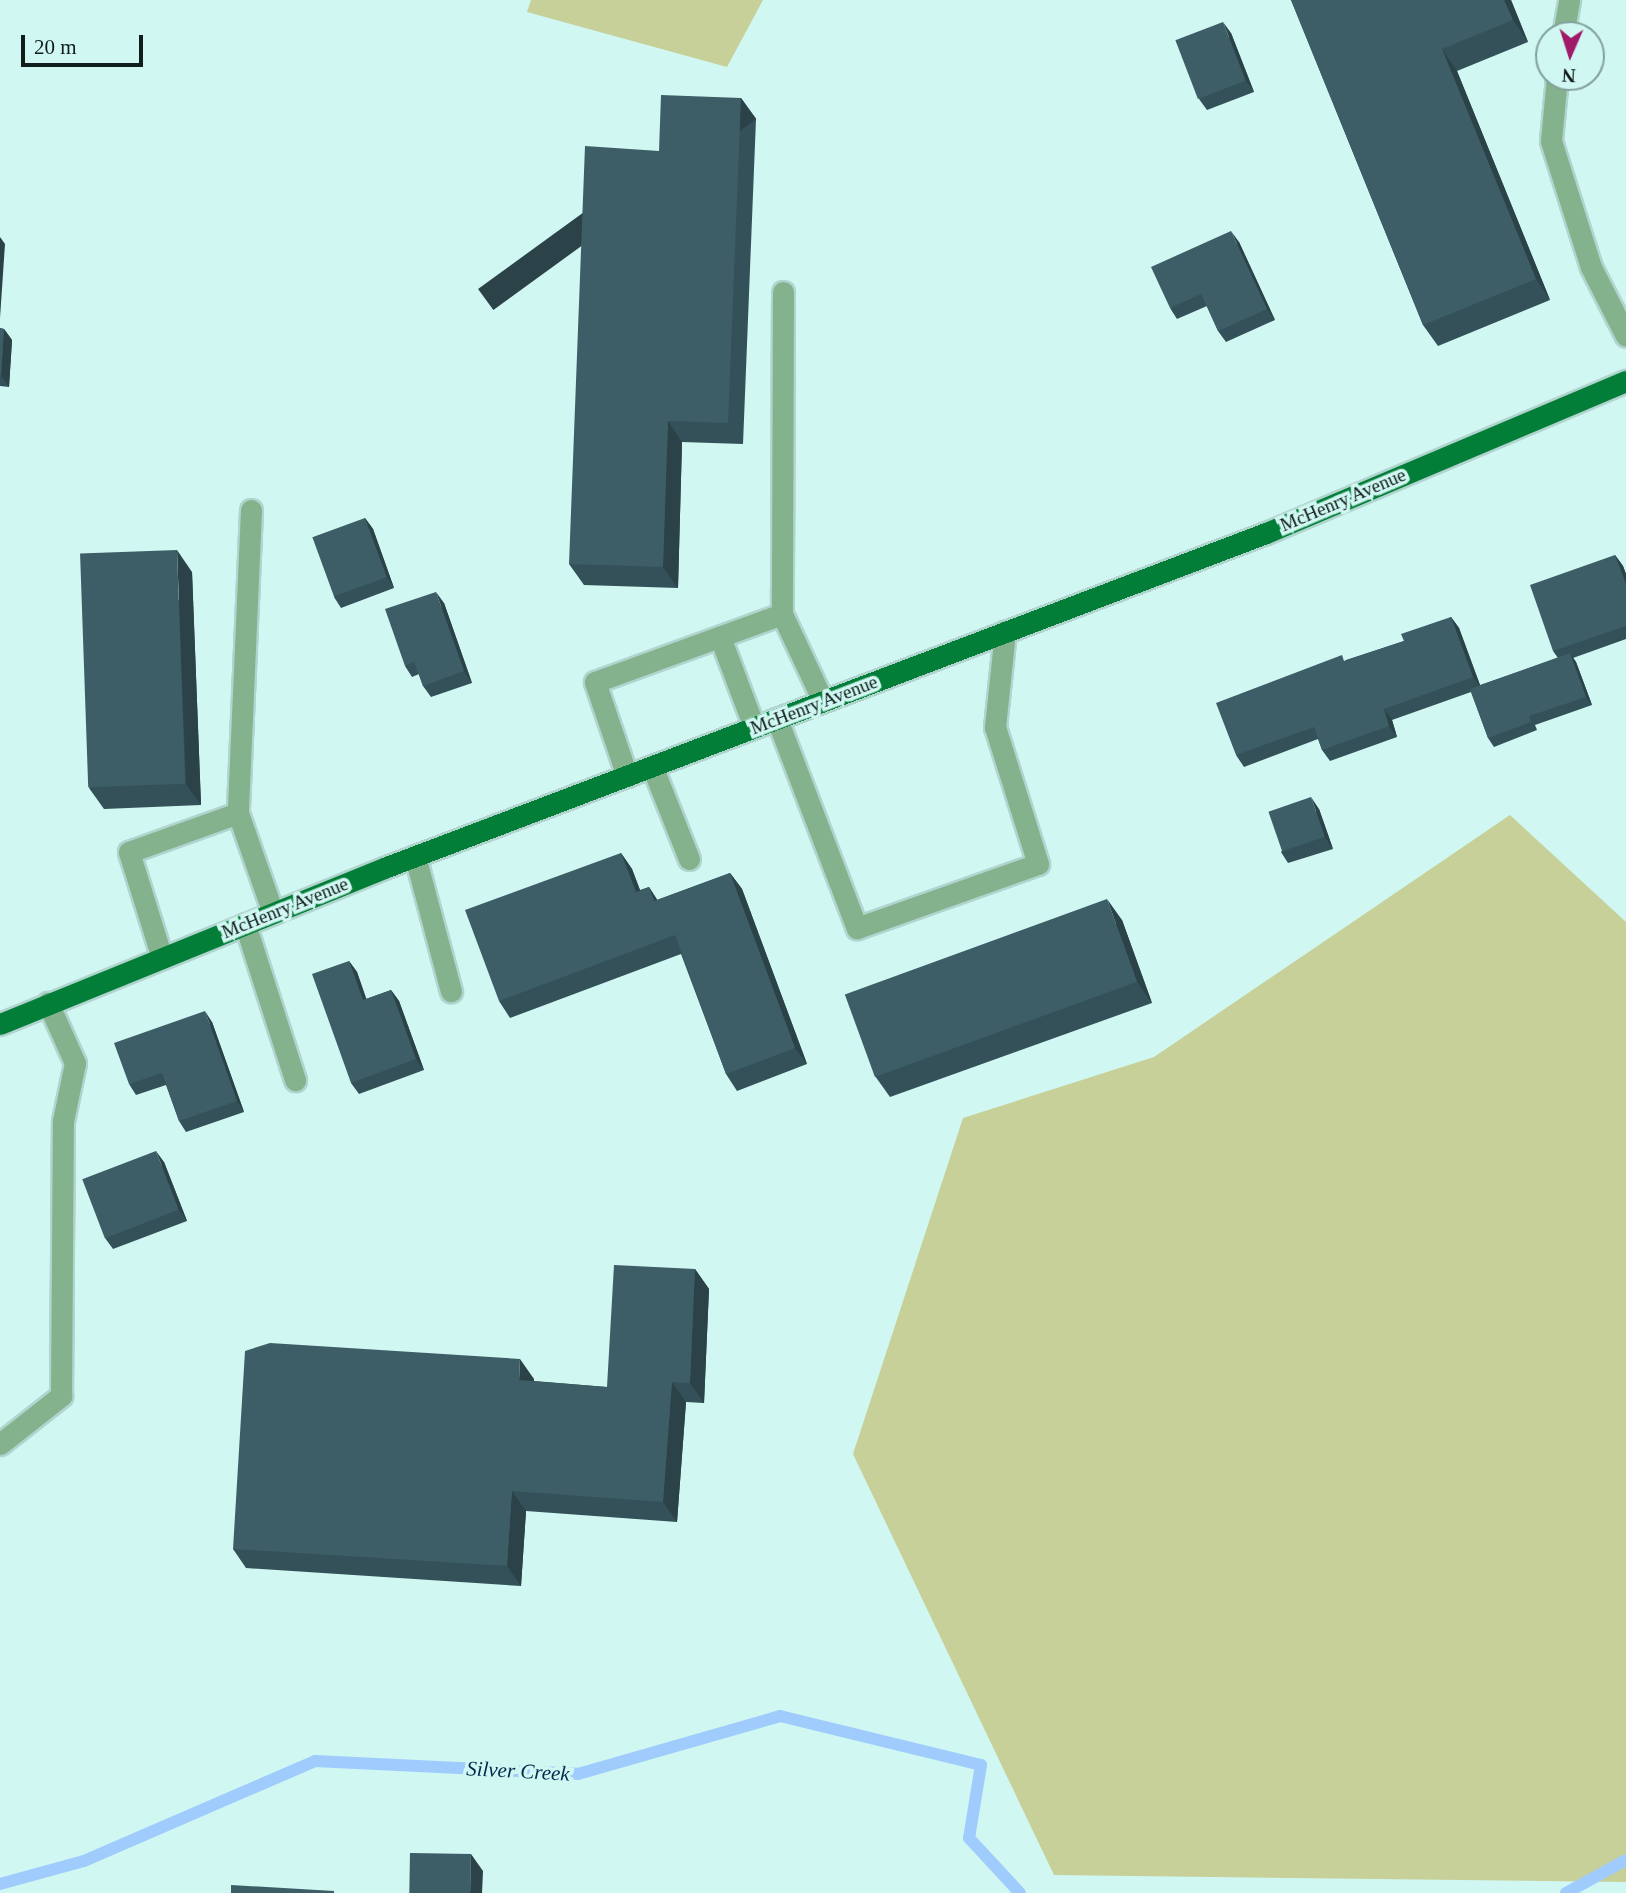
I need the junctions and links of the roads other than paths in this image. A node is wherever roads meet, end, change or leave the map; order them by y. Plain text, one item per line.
1 (1569, 0) edge
2 (1565, 21) edge
3 (1556, 91) edge
4 (783, 292) dead end
5 (1626, 336) edge
6 (1624, 387) edge
7 (251, 510) dead end
8 (782, 614) junction
9 (1005, 632) junction
10 (720, 636) junction
11 (823, 701) junction
12 (777, 719) junction
13 (754, 727) junction
14 (652, 766) junction
15 (627, 776) junction
16 (238, 813) junction
17 (415, 856) junction
18 (689, 859) dead end
19 (272, 913) junction
20 (245, 924) junction
21 (162, 958) junction
22 (452, 991) dead end
23 (48, 1003) junction
24 (0, 1024) edge
25 (295, 1080) dead end
26 (0, 1444) edge

1 - 2 lane
3 - 5 lane
4 - 8 lane
6 - 9 main road, McHenry Avenue
7 - 16 lane
8 - 10 lane
8 - 11 lane
9 - 11 main road, McHenry Avenue
9 - 12 lane
10 - 13 lane
10 - 15 lane
11 - 12 main road, McHenry Avenue
12 - 13 main road, McHenry Avenue
13 - 14 main road, McHenry Avenue
14 - 15 main road, McHenry Avenue
14 - 18 lane
15 - 17 main road, McHenry Avenue
16 - 19 lane
16 - 21 lane
17 - 19 main road, McHenry Avenue
17 - 22 lane
19 - 20 main road, McHenry Avenue
20 - 21 main road, McHenry Avenue
20 - 25 lane
21 - 23 main road, McHenry Avenue
23 - 24 main road, McHenry Avenue
23 - 26 lane

